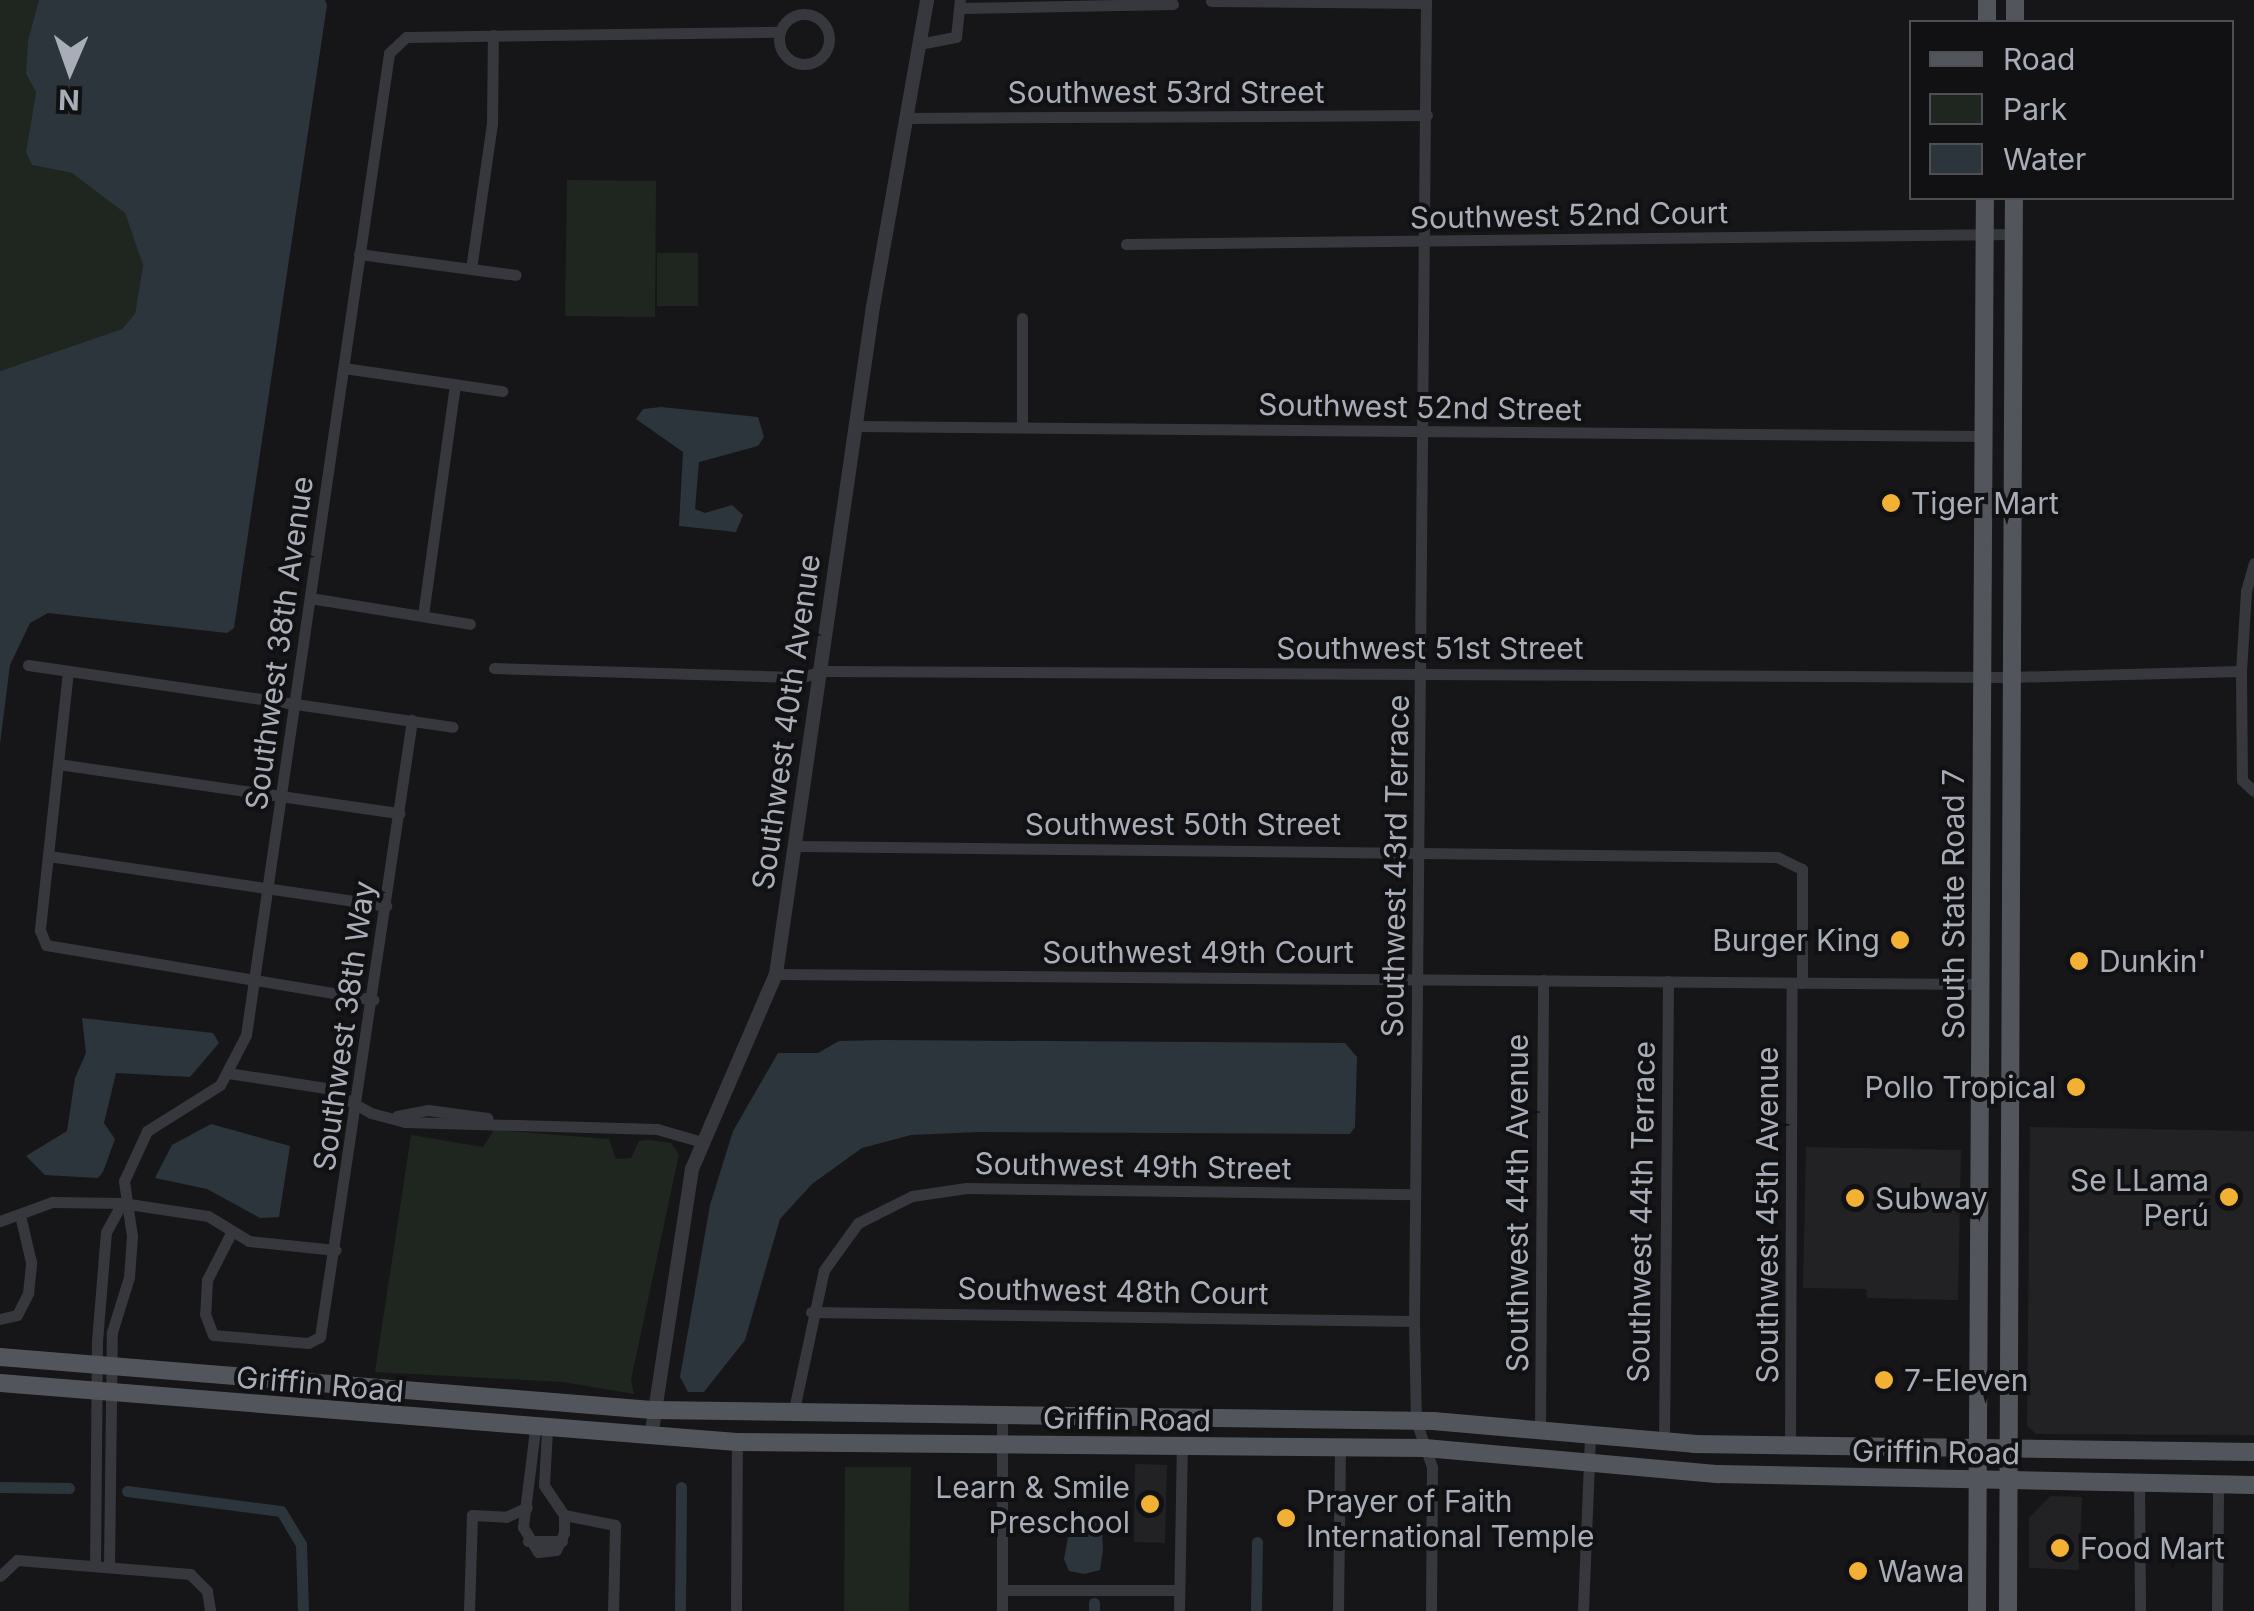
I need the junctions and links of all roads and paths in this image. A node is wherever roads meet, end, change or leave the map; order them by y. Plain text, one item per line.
1 (927, 0) edge
2 (1211, 1) edge
3 (1426, 2) edge
4 (961, 4) edge
5 (1173, 4) dead end
6 (780, 32) junction
7 (494, 35) junction
8 (919, 44) junction
9 (1427, 116) junction
10 (905, 118) junction
11 (1985, 200) edge
12 (2014, 200) edge
13 (2013, 234) junction
14 (1985, 235) junction
15 (1427, 239) junction
16 (1126, 244) dead end
17 (360, 254) junction
18 (471, 269) junction
19 (516, 275) dead end
20 (1022, 318) dead end
21 (344, 368) junction
22 (455, 384) junction
23 (502, 391) dead end
24 (856, 426) junction
25 (1022, 427) junction
26 (1424, 434) junction
27 (1983, 436) junction
28 (2254, 563) edge
29 (310, 598) junction
30 (423, 615) junction
31 (470, 624) dead end
32 (28, 665) dead end
33 (494, 668) dead end
34 (68, 670) junction
35 (822, 671) junction
36 (2241, 671) junction
37 (1424, 673) junction
38 (1981, 677) junction
39 (2009, 677) junction
40 (294, 703) junction
41 (412, 720) junction
42 (453, 727) dead end
43 (58, 764) junction
44 (2254, 791) edge
45 (282, 795) junction
46 (400, 813) junction
47 (800, 846) junction
48 (1418, 850) junction
49 (49, 856) junction
50 (1802, 869) joint
51 (268, 887) junction
52 (386, 906) junction
53 (1980, 946) junction
54 (776, 974) junction
55 (1417, 978) junction
56 (255, 980) junction
57 (1544, 980) junction
58 (1668, 981) junction
59 (2011, 982) junction
60 (1797, 983) junction
61 (1980, 984) junction
62 (373, 1000) junction
63 (2010, 1025) junction
64 (228, 1073) junction
65 (358, 1106) junction
66 (702, 1142) junction
67 (1415, 1194) junction
68 (122, 1203) junction
69 (20, 1214) junction
70 (0, 1220) edge
71 (231, 1232) junction
72 (336, 1250) junction
73 (811, 1312) junction
74 (0, 1319) edge
75 (1414, 1321) junction
76 (0, 1357) edge
77 (104, 1366) junction
78 (0, 1384) edge
79 (104, 1393) junction
80 (652, 1410) junction
81 (793, 1414) junction
82 (1002, 1416) junction
83 (1416, 1421) junction
84 (1540, 1426) junction
85 (541, 1430) junction
86 (1590, 1433) junction
87 (651, 1437) junction
88 (736, 1442) junction
89 (1664, 1442) junction
90 (1002, 1445) junction
91 (1790, 1446) junction
92 (1182, 1447) junction
93 (1340, 1448) junction
94 (1425, 1448) junction
95 (1979, 1450) junction
96 (2009, 1451) junction
97 (2254, 1452) edge
98 (1588, 1462) junction
99 (1979, 1480) junction
100 (2009, 1481) junction
101 (2218, 1484) junction
102 (2139, 1485) junction
103 (2254, 1485) edge
104 (527, 1507) junction
105 (564, 1515) junction
106 (506, 1517) junction
107 (581, 1522) junction
108 (523, 1527) junction
109 (563, 1537) junction
110 (102, 1566) junction
111 (3, 1572) edge
112 (1002, 1590) junction
113 (1179, 1590) junction
114 (210, 1611) edge
115 (468, 1611) edge
116 (613, 1611) edge
117 (736, 1611) edge
118 (1002, 1611) edge
119 (1179, 1611) edge
120 (1338, 1611) edge
121 (1430, 1611) edge
122 (1584, 1611) edge
123 (1977, 1611) edge
124 (2008, 1611) edge
125 (2140, 1611) edge
126 (2217, 1611) edge

1 - 8 street, Southwest 40th Avenue
2 - 3 street
3 - 9 street, Southwest 43rd Terrace
4 - 5 street
4 - 8 street
6 - 6 street
6 - 7 street
7 - 17 street, Southwest 38th Avenue
7 - 18 street
8 - 10 street, Southwest 40th Avenue
9 - 10 street, Southwest 53rd Street
9 - 15 street, Southwest 43rd Terrace
10 - 24 street, Southwest 40th Avenue
11 - 14 main road, South State Road 7
12 - 13 main road, South State Road 7
13 - 14 street, Southwest 52nd Court
13 - 39 main road, South State Road 7
14 - 15 street, Southwest 52nd Court
14 - 27 main road, South State Road 7
15 - 16 street, Southwest 52nd Court
15 - 26 street, Southwest 43rd Terrace
17 - 18 street
17 - 21 street, Southwest 38th Avenue
18 - 19 street
20 - 25 street
21 - 22 street
21 - 29 street, Southwest 38th Avenue
22 - 23 street
22 - 30 street
24 - 25 street, Southwest 52nd Street
24 - 35 street, Southwest 40th Avenue
25 - 26 street, Southwest 52nd Street
26 - 27 street, Southwest 52nd Street
26 - 37 street, Southwest 43rd Terrace
27 - 38 main road, South State Road 7
28 - 36 street
29 - 30 street
29 - 40 street, Southwest 38th Avenue
30 - 31 street
32 - 34 street
33 - 35 street, Southwest 51st Street
34 - 40 street
34 - 43 street
35 - 37 street, Southwest 51st Street
35 - 47 street, Southwest 40th Avenue
36 - 39 street, Southwest 51st Street
36 - 44 street
37 - 38 street, Southwest 51st Street
37 - 48 street, Southwest 43rd Terrace
38 - 39 street, Southwest 51st Street
38 - 53 main road, South State Road 7
39 - 59 main road, South State Road 7
40 - 41 street
40 - 45 street, Southwest 38th Avenue
41 - 42 street
41 - 46 street, Southwest 38th Way
43 - 45 street
43 - 49 street
45 - 46 street
45 - 51 street, Southwest 38th Avenue
46 - 52 street, Southwest 38th Way
47 - 48 street, Southwest 50th Street
47 - 54 street, Southwest 40th Avenue
48 - 50 street, Southwest 50th Street
48 - 55 street, Southwest 43rd Terrace
49 - 51 street
49 - 56 street
50 - 60 street, Southwest 45th Avenue
51 - 52 street
51 - 56 street, Southwest 38th Avenue
52 - 62 street, Southwest 38th Way
53 - 59 main road
53 - 61 main road, South State Road 7
54 - 55 street, Southwest 49th Court
54 - 66 street, Southwest 40th Avenue
55 - 57 street, Southwest 49th Court
55 - 67 street, Southwest 43rd Terrace
56 - 62 street
56 - 64 street, Southwest 38th Avenue
57 - 58 street, Southwest 49th Court
57 - 84 street, Southwest 44th Avenue
58 - 60 street, Southwest 49th Court
58 - 89 street, Southwest 44th Terrace
59 - 63 main road, South State Road 7
60 - 61 street, Southwest 49th Court
60 - 91 street, Southwest 45th Avenue
61 - 63 main road
61 - 95 main road, South State Road 7
62 - 65 street, Southwest 38th Way
63 - 96 main road, South State Road 7
64 - 65 street
64 - 68 street, Southwest 38th Avenue
65 - 66 street
65 - 72 street, Southwest 38th Way
66 - 80 street, Southwest 40th Avenue
67 - 73 street, Southwest 49th Street
67 - 75 street, Southwest 43rd Terrace
68 - 69 street
68 - 71 street
68 - 77 street, Southwest 38th Avenue
68 - 77 street, Southwest 38th Avenue
69 - 70 street
69 - 74 street
71 - 72 street
71 - 72 street, Southwest 38th Way
73 - 75 street, Southwest 48th Court
73 - 81 street
75 - 83 street, Southwest 43rd Terrace
76 - 77 main road, Griffin Road
77 - 79 street, Southwest 38th Avenue
77 - 80 main road, Griffin Road
78 - 79 main road, Griffin Road
79 - 85 main road, Griffin Road
79 - 110 street, Southwest 38th Avenue
80 - 81 main road, Griffin Road
80 - 87 street, Southwest 40th Avenue
81 - 82 main road, Griffin Road
82 - 83 main road, Griffin Road
82 - 90 street
83 - 84 main road, Griffin Road
83 - 94 street, Southwest 43rd Terrace
84 - 86 main road, Griffin Road
85 - 87 main road, Griffin Road
85 - 104 street
85 - 105 street
86 - 89 main road, Griffin Road
86 - 98 street
87 - 88 main road, Griffin Road
88 - 90 main road, Griffin Road
88 - 117 street
89 - 91 main road, Griffin Road
90 - 92 main road, Griffin Road
90 - 112 street
91 - 95 main road, Griffin Road
92 - 93 main road, Griffin Road
92 - 113 street
93 - 94 main road, Griffin Road
93 - 120 street
94 - 98 main road, Griffin Road
94 - 121 street, Southwest 43rd Terrace
95 - 96 main road, Griffin Road
95 - 99 main road, South State Road 7
96 - 97 main road, Griffin Road
96 - 100 main road, South State Road 7
98 - 99 main road, Griffin Road
98 - 122 street
99 - 100 main road, Griffin Road
99 - 123 main road, South State Road 7
100 - 102 main road, Griffin Road
100 - 124 main road, South State Road 7
101 - 102 main road, Griffin Road
101 - 103 main road, Griffin Road
101 - 126 street
102 - 125 street
104 - 106 street
104 - 108 street
105 - 107 street
105 - 109 street
106 - 108 street
106 - 115 street
107 - 109 street
107 - 116 street
108 - 109 street
110 - 111 street
110 - 114 street
112 - 113 street
112 - 118 street
113 - 119 street

